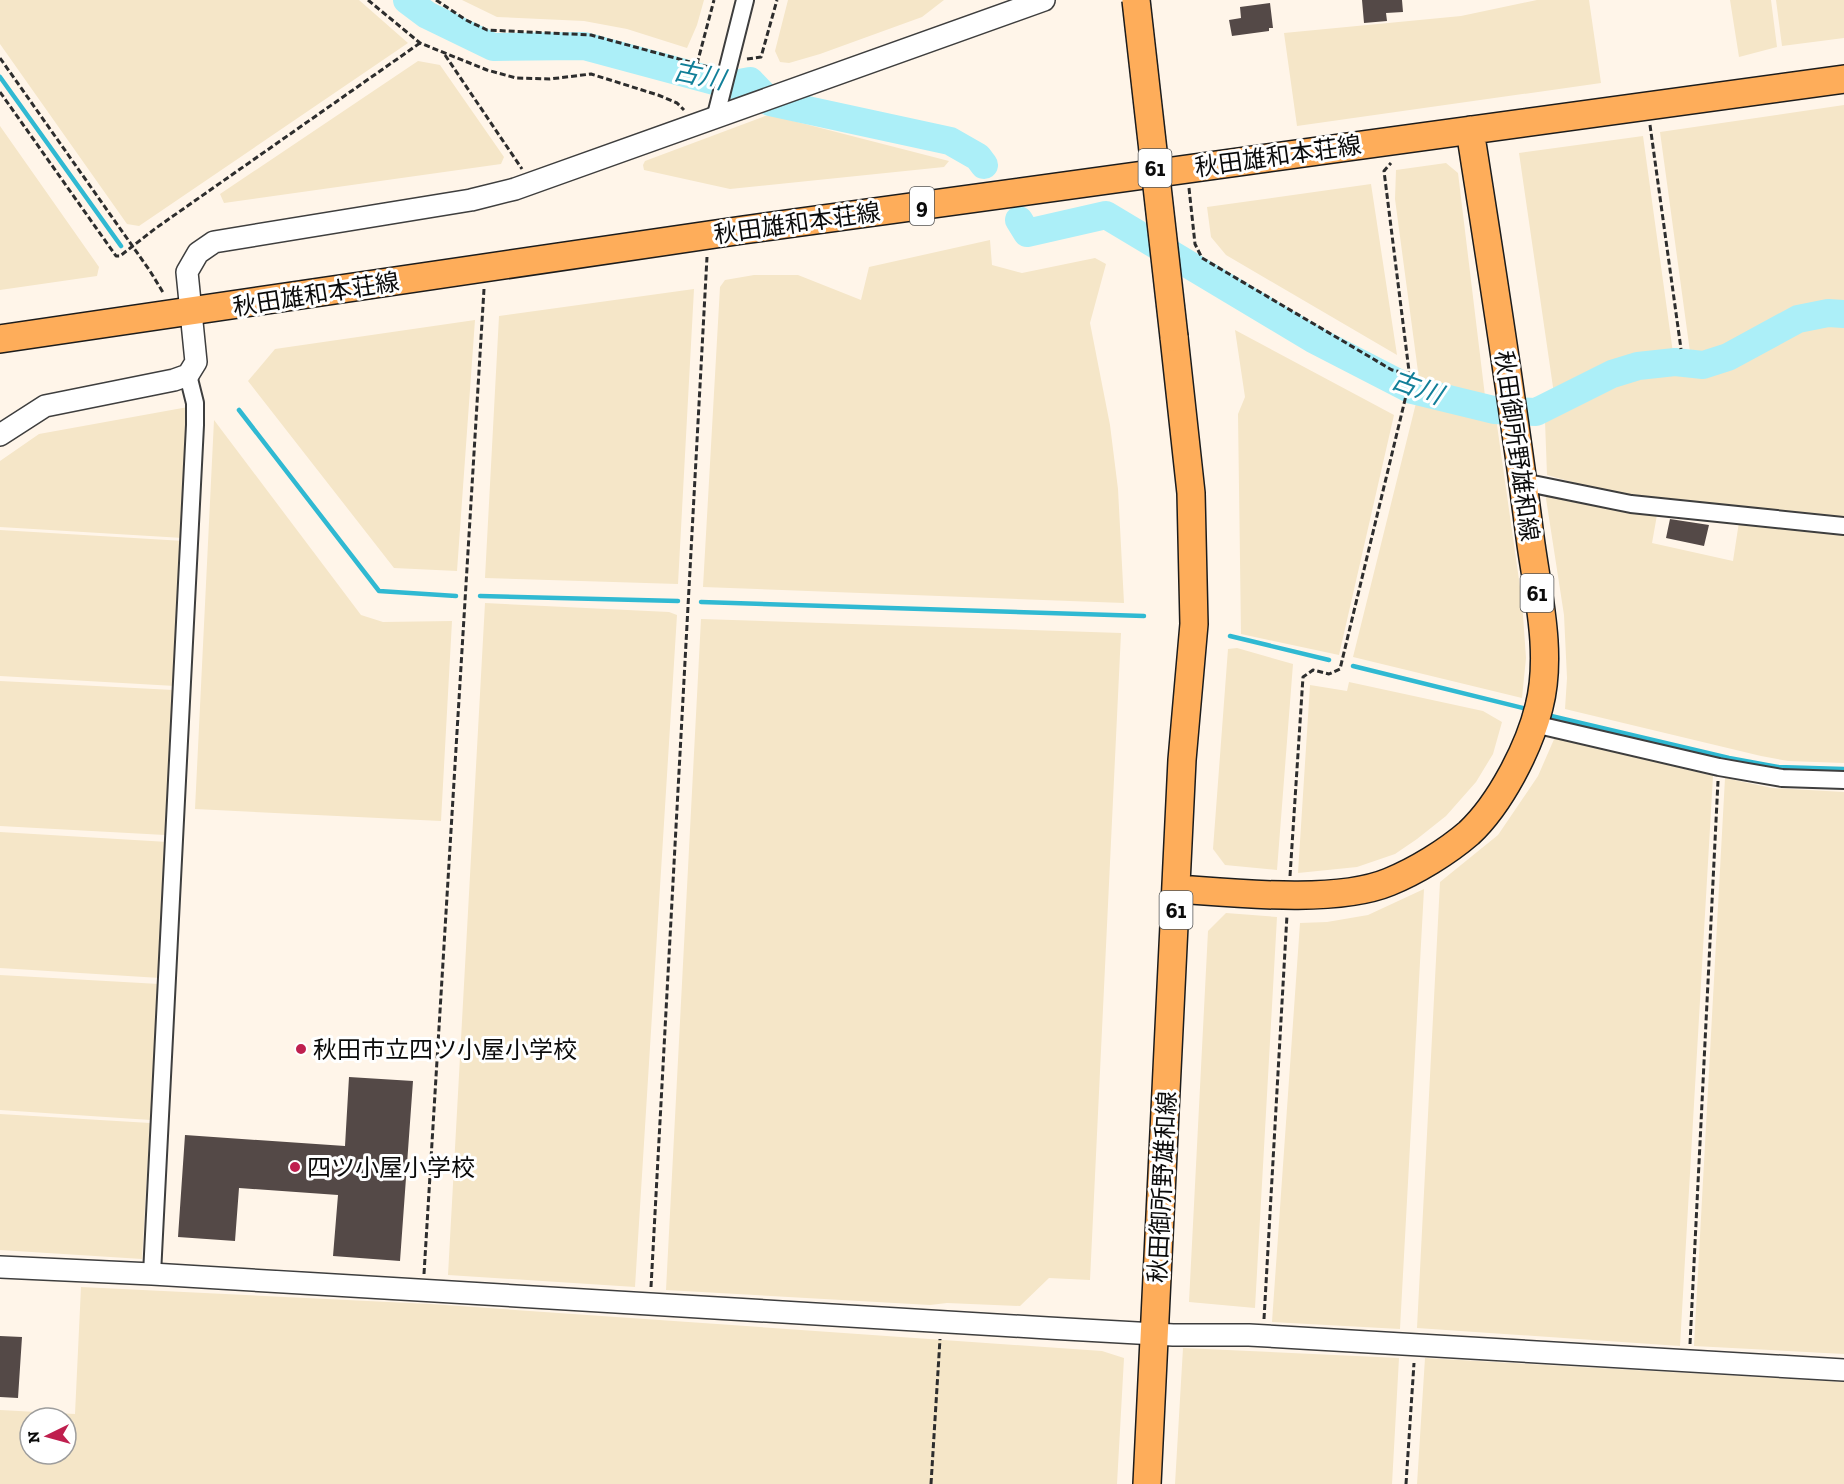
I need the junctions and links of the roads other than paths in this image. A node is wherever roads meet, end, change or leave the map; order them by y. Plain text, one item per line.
1 (745, 0) edge
2 (1044, 0) edge
3 (1136, 0) edge
4 (1844, 79) edge
5 (718, 106) junction
6 (1470, 130) junction
7 (182, 314) junction
8 (0, 339) edge
9 (188, 375) junction
10 (0, 435) edge
11 (1523, 482) junction
12 (1844, 526) edge
13 (1536, 717) junction
14 (1844, 780) edge
15 (1177, 889) junction
16 (0, 1267) edge
17 (152, 1274) junction
18 (1155, 1334) junction
19 (1844, 1370) edge
20 (1147, 1484) edge

1 - 5 street
2 - 5 street
3 - 15 main road, 秋田御所野雄和線 / 61, bridge
4 - 6 main road, 秋田雄和本荘線 / 9
5 - 7 street
6 - 7 main road, 秋田雄和本荘線 / 9
6 - 11 main road, 秋田御所野雄和線 / 61
7 - 8 main road, 秋田雄和本荘線 / 9
7 - 9 street
9 - 10 street
9 - 17 street
11 - 12 street
11 - 13 main road, 秋田御所野雄和線 / 61
13 - 14 street
13 - 15 main road, 秋田御所野雄和線 / 61
15 - 18 main road, 秋田御所野雄和線 / 61
16 - 17 street
17 - 18 street
18 - 19 street
18 - 20 main road, 秋田御所野雄和線 / 61

